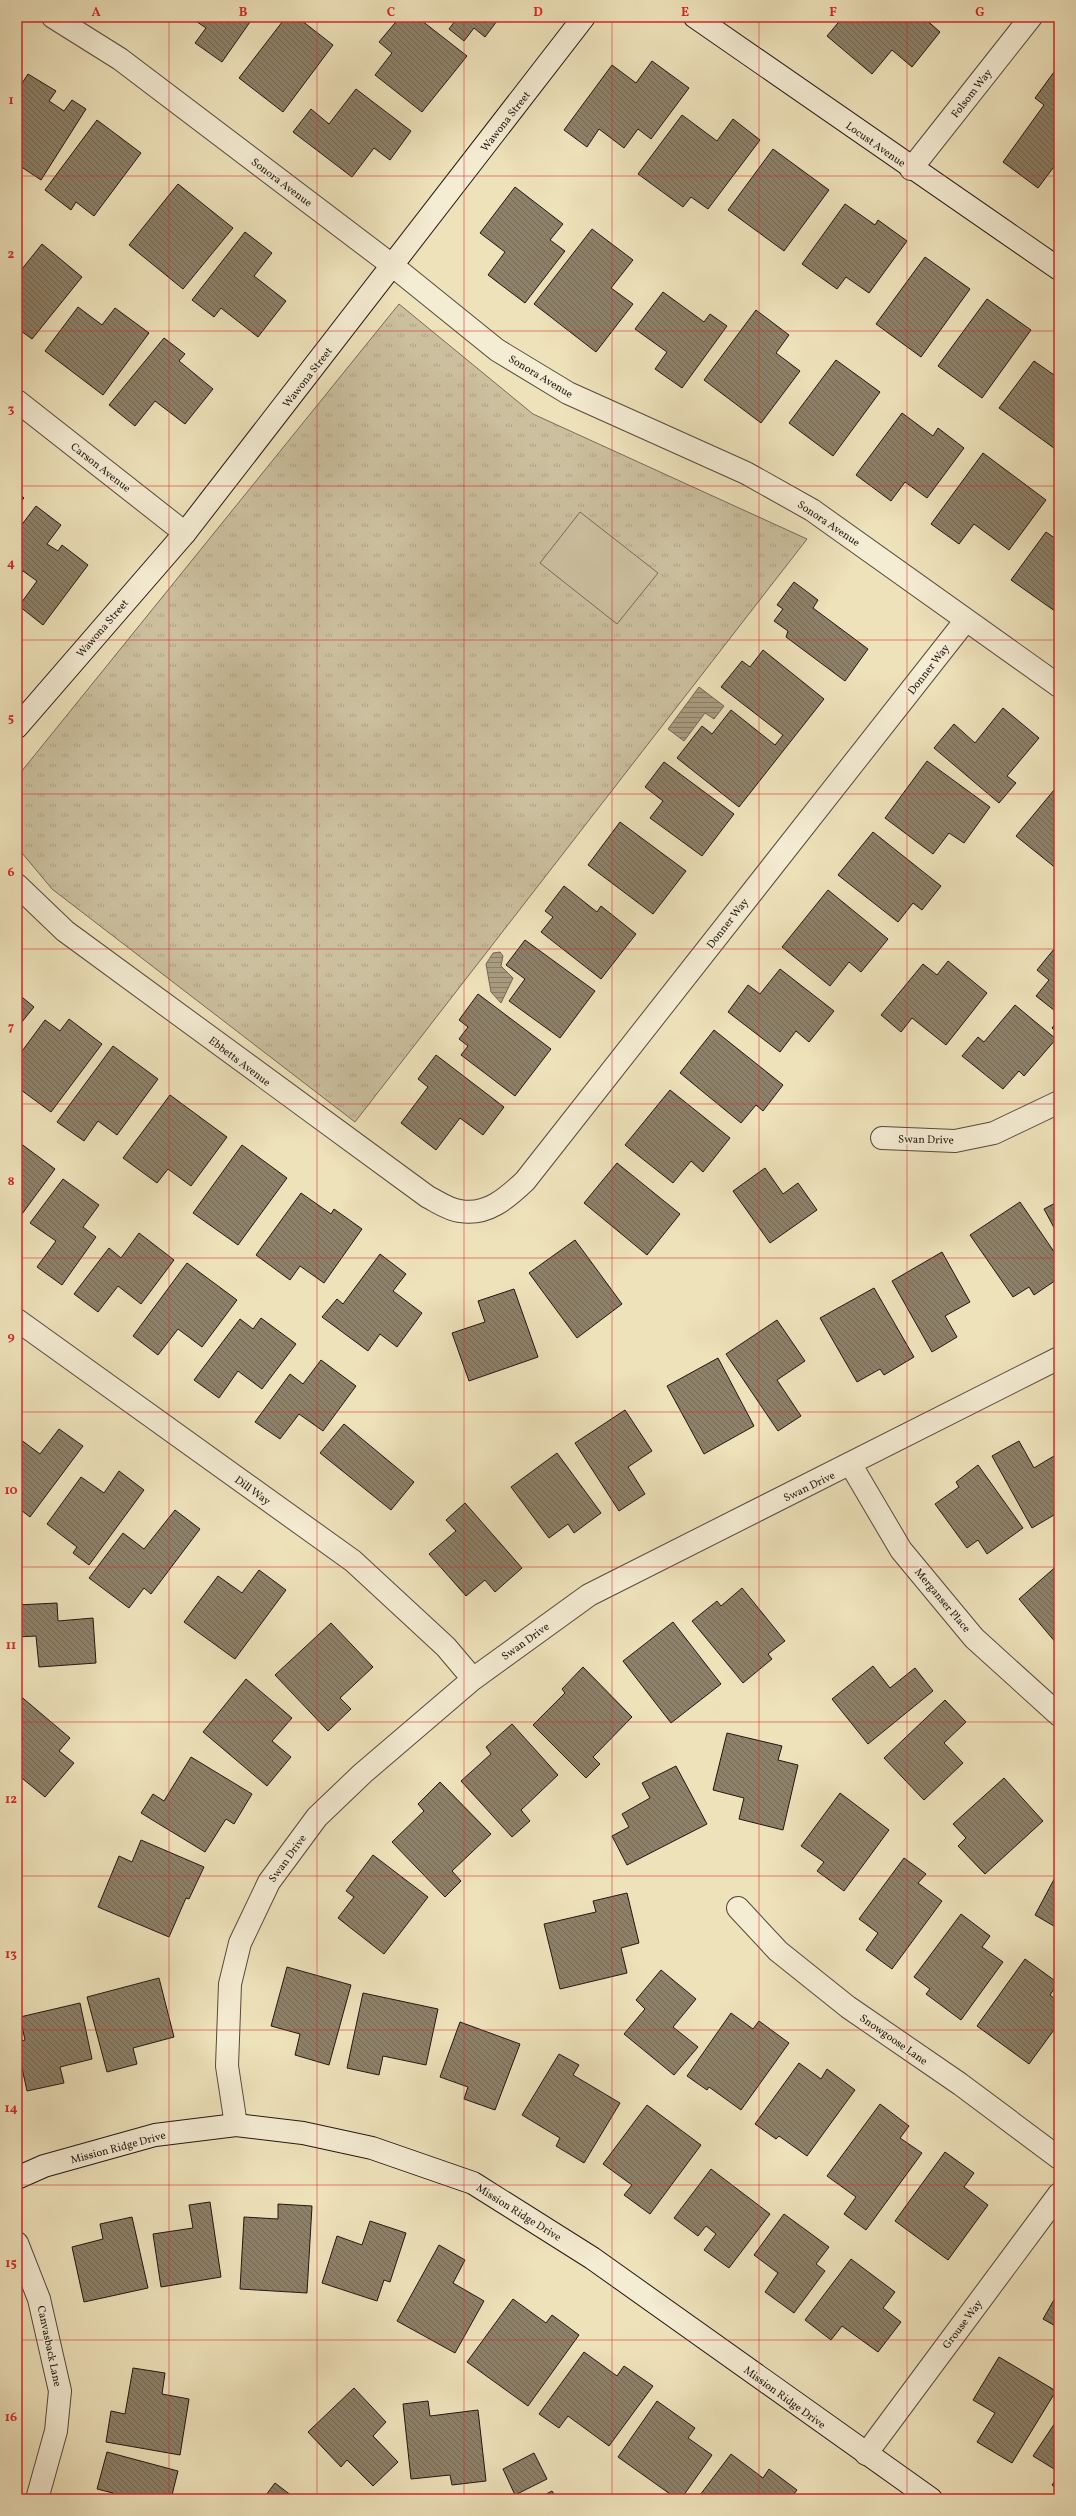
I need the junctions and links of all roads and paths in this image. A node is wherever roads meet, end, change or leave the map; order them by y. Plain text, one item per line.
1 (54, 17) edge
2 (584, 17) edge
3 (695, 17) edge
4 (1031, 17) edge
5 (911, 169) junction
6 (393, 266) junction
7 (1059, 270) edge
8 (17, 401) edge
9 (185, 533) junction
10 (966, 620) junction
11 (1059, 686) edge
12 (17, 727) edge
13 (17, 885) edge
14 (1059, 1102) edge
15 (882, 1138) dead end
16 (477, 1212) joint
17 (17, 1320) edge
18 (1059, 1358) edge
19 (851, 1465) junction
20 (473, 1679) junction
21 (1059, 1715) edge
22 (738, 1908) dead end
23 (236, 2125) junction
24 (1059, 2158) edge
25 (17, 2178) edge
26 (1059, 2194) edge
27 (17, 2243) edge
28 (866, 2454) junction
29 (37, 2499) edge
30 (931, 2499) edge

1 - 6 street, Sonora Avenue
2 - 6 street, Wawona Street
3 - 5 street, Locust Avenue
4 - 5 street, Folsom Way
5 - 7 street, Locust Avenue
6 - 9 street, Wawona Street
6 - 10 street, Sonora Avenue
8 - 9 street, Carson Avenue
9 - 12 street, Wawona Street
10 - 11 street, Sonora Avenue
10 - 16 street, Donner Way
13 - 16 street, Ebbetts Avenue
14 - 15 street, Swan Drive
17 - 20 street, Dill Way
18 - 19 street, Swan Drive
19 - 20 street, Swan Drive
19 - 21 street, Merganser Place
20 - 23 street, Swan Drive
22 - 24 street, Snowgoose Lane
23 - 25 street, Mission Ridge Drive
23 - 28 street, Mission Ridge Drive
26 - 28 street, Grouse Way
27 - 29 street, Canvasback Lane
28 - 30 street, Mission Ridge Drive

